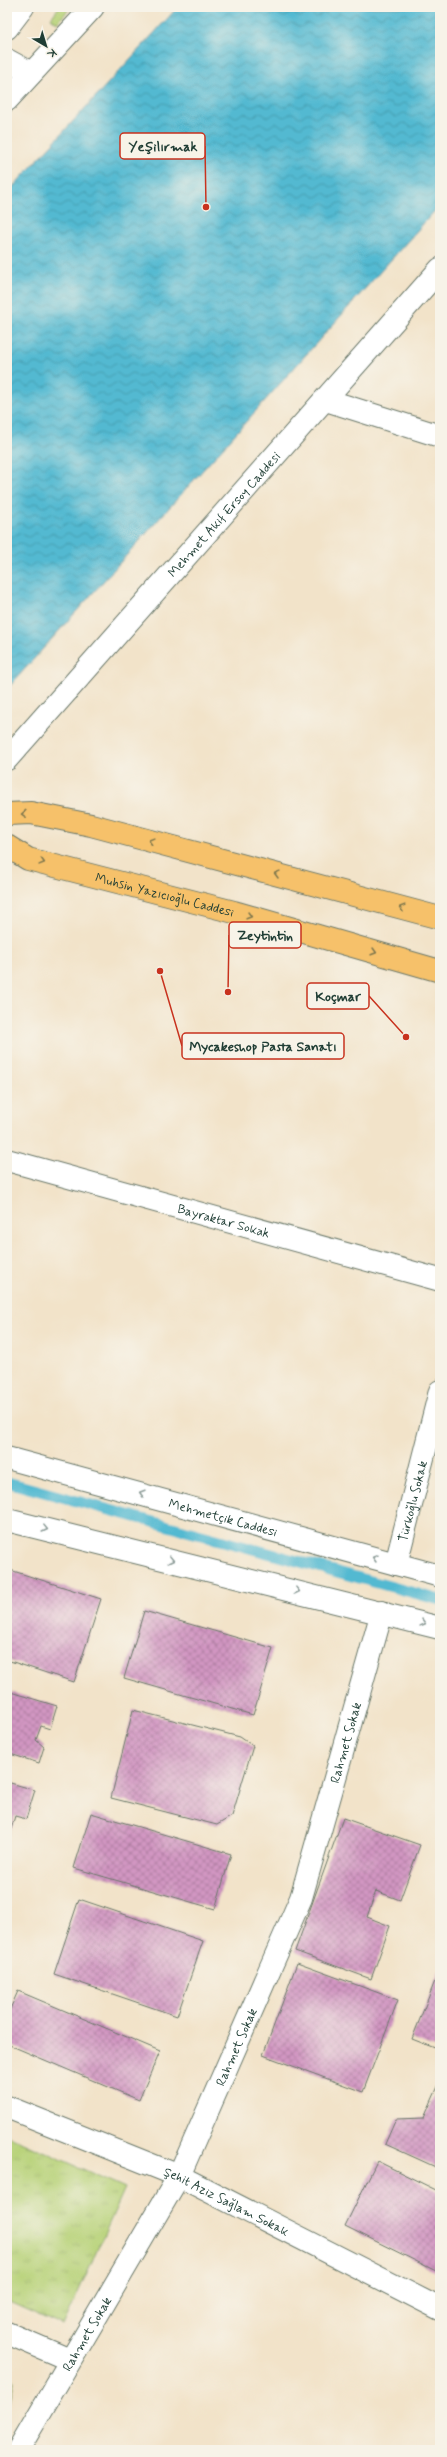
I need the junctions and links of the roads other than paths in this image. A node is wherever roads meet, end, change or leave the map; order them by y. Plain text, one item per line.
1 (23, 7) edge
2 (93, 7) edge
3 (7, 28) edge
4 (7, 60) edge
5 (31, 73) junction
6 (7, 100) edge
7 (440, 269) edge
8 (326, 400) junction
9 (440, 436) edge
10 (7, 759) edge
11 (7, 814) edge
12 (7, 846) edge
13 (440, 918) edge
14 (440, 971) edge
15 (7, 1160) edge
16 (440, 1280) edge
17 (440, 1391) edge
18 (7, 1458) edge
19 (7, 1520) edge
20 (396, 1564) junction
21 (440, 1576) edge
22 (382, 1612) junction
23 (440, 1628) edge
24 (7, 2107) edge
25 (179, 2176) junction
26 (440, 2309) edge
27 (7, 2333) edge
28 (70, 2360) junction
29 (26, 2447) edge

1 - 3 street
2 - 5 street
4 - 5 street
5 - 6 street
7 - 8 street, Mehmet Akif Ersoy Caddesi
8 - 9 street
8 - 10 street, Mehmet Akif Ersoy Caddesi
13 -> 11 main road
12 -> 14 main road, Muhsin Yazıcıoğlu Caddesi
15 - 16 street, Bayraktar Sokak
17 - 20 street, Türkoğlu Sokak
20 -> 18 street, Mehmetçik Caddesi
19 -> 22 street
20 - 21 street, Mehmetçik Caddesi
22 -> 23 street
22 - 25 street, Rahmet Sokak
24 - 25 street, Şehit Aziz Sağlam Sokak
25 - 26 street, Şehit Aziz Sağlam Sokak
25 - 28 street, Rahmet Sokak
27 - 28 street
28 - 29 street, Rahmet Sokak

